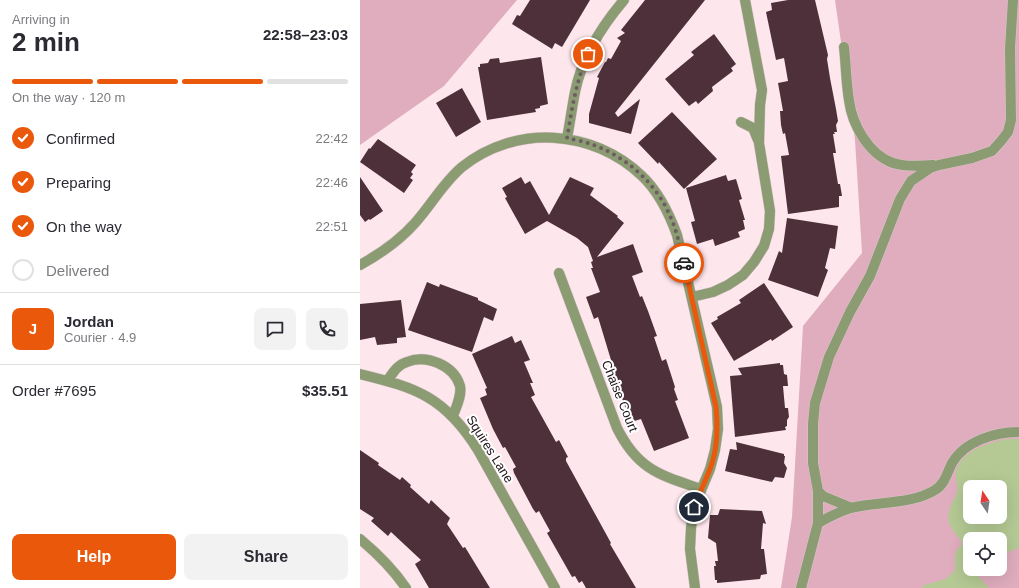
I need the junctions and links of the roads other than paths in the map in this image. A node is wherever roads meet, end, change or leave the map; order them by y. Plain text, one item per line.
1 (624, 0) edge
2 (745, 0) edge
3 (1013, 0) edge
4 (844, 47) dead end
5 (741, 122) dead end
6 (567, 138) junction
7 (760, 143) junction
8 (939, 165) junction
9 (360, 265) edge
10 (559, 273) dead end
11 (692, 297) junction
12 (360, 374) edge
13 (387, 381) junction
14 (454, 416) junction
15 (1019, 432) edge
16 (701, 489) junction
17 (818, 491) junction
18 (852, 508) junction
19 (818, 523) junction
20 (360, 539) edge
21 (406, 588) edge
22 (555, 588) edge
23 (695, 588) edge
24 (801, 588) edge

1 - 6 street
2 - 7 street
3 - 8 street
4 - 8 street
5 - 7 street
6 - 9 street
6 - 11 street
7 - 11 street
8 - 17 street
10 - 16 street, Chaise Court
11 - 16 street
12 - 13 street, Squires Lane
13 - 14 street, Squires Lane
13 - 14 street
14 - 22 street, Squires Lane
15 - 18 street
16 - 23 street
17 - 18 street
17 - 19 street
18 - 19 street
19 - 24 street
20 - 21 street

